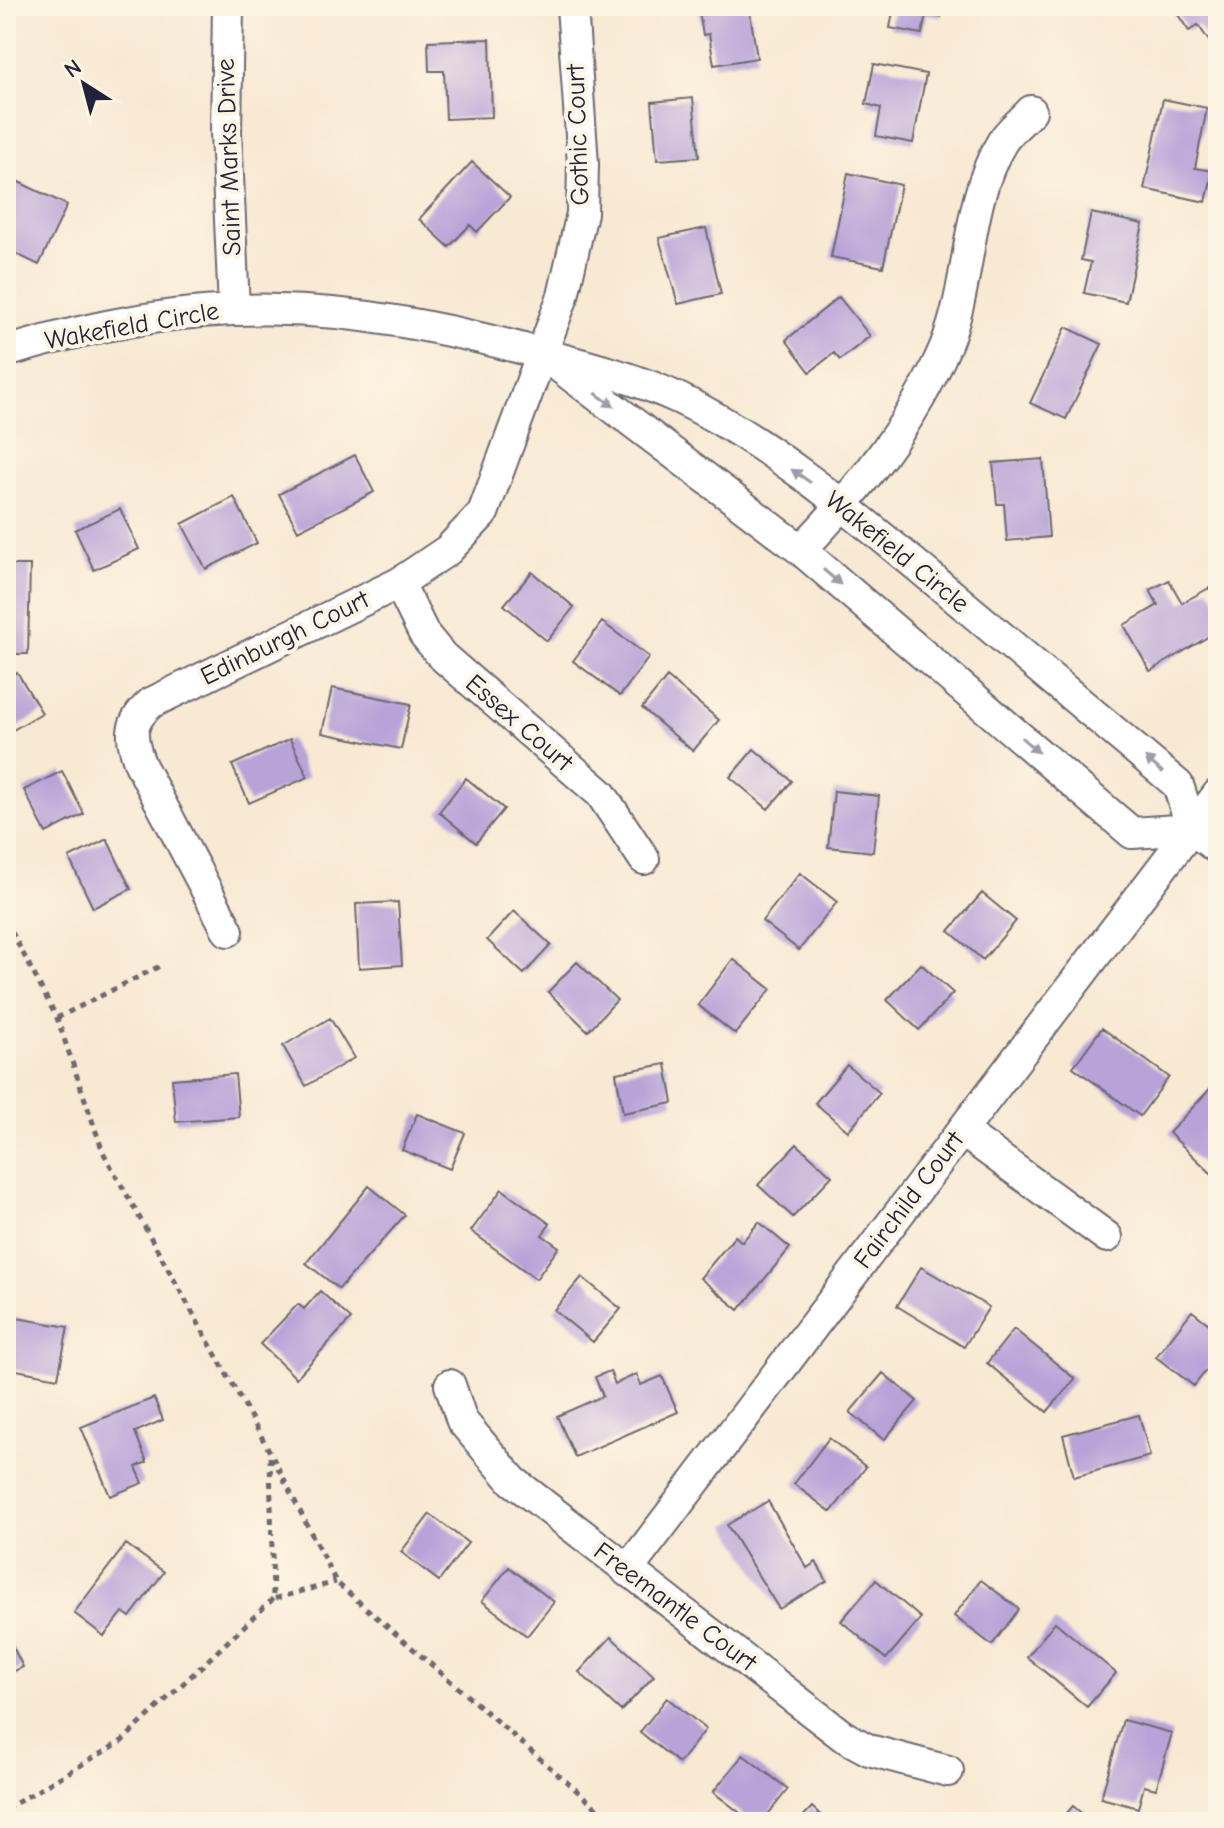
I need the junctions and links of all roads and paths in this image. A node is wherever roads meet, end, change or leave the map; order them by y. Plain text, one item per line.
1 (228, 6) edge
2 (572, 6) edge
3 (1031, 111) dead end
4 (234, 308) junction
5 (6, 352) edge
6 (542, 354) junction
7 (844, 505) junction
8 (801, 550) junction
9 (399, 583) junction
10 (1218, 794) edge
11 (1192, 829) junction
12 (1218, 849) edge
13 (644, 859) dead end
14 (6, 921) edge
15 (228, 931) dead end
16 (162, 965) dead end
17 (57, 1018) junction
18 (962, 1131) junction
19 (1107, 1237) dead end
20 (450, 1385) dead end
21 (270, 1452) junction
22 (627, 1571) junction
23 (336, 1582) junction
24 (273, 1599) junction
25 (948, 1771) dead end
26 (6, 1809) edge
27 (613, 1822) edge

1 - 4 street, Saint Marks Drive
2 - 6 street, Gothic Court
3 - 7 street
4 - 5 street, Wakefield Circle
4 - 6 street, Wakefield Circle
7 -> 6 street, Wakefield Circle
6 -> 8 street, Wakefield Circle
6 - 9 street, Edinburgh Court
7 - 8 street
11 -> 7 street, Wakefield Circle
8 -> 11 street, Wakefield Circle
9 - 13 street, Essex Court
9 - 15 street, Edinburgh Court
10 - 11 street, Fairchild Court
11 - 12 street
11 - 18 street, Fairchild Court
14 - 17 path
16 - 17 path
17 - 21 path
18 - 19 street
18 - 22 street, Fairchild Court
20 - 22 street, Freemantle Court
21 - 23 path
21 - 24 path
22 - 25 street, Freemantle Court
23 - 24 path
23 - 27 path
24 - 26 path

